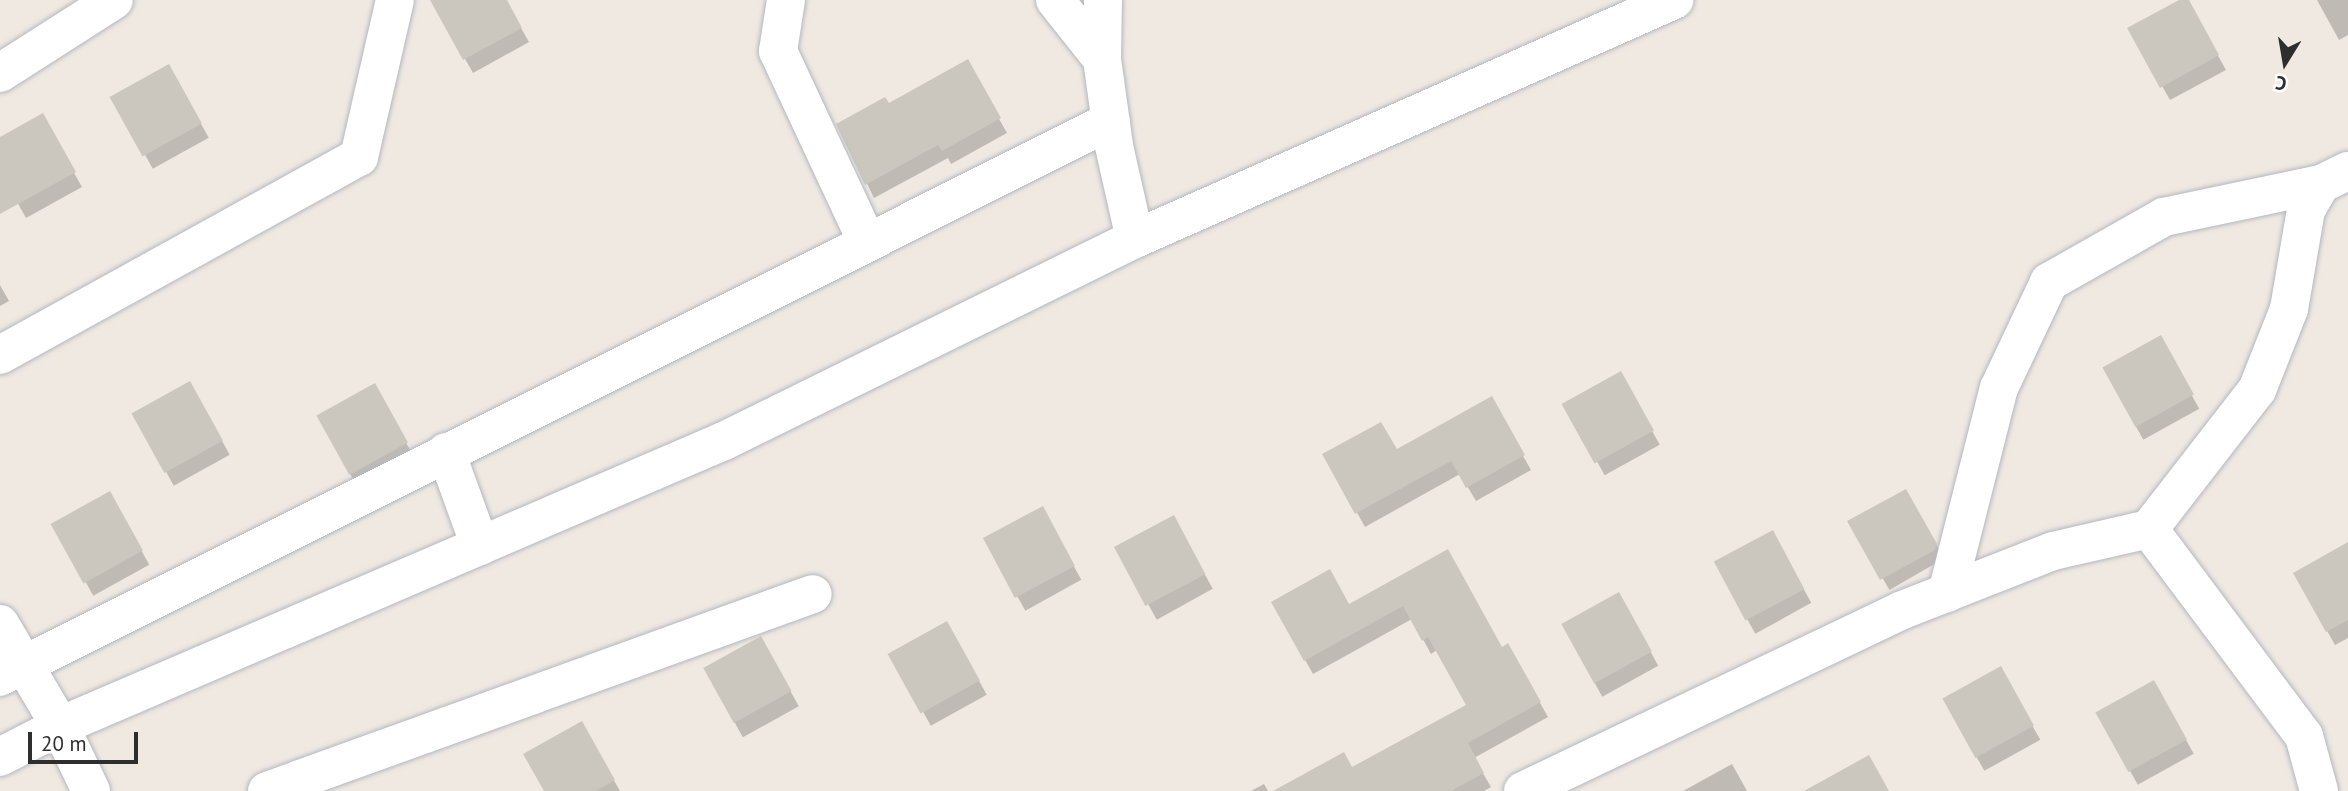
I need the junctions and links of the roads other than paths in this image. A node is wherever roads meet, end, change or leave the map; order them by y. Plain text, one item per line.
1 (114, 0) edge
2 (396, 0) edge
3 (786, 0) edge
4 (1055, 0) edge
5 (1103, 0) edge
6 (1674, 0) edge
7 (1102, 59) junction
8 (0, 73) edge
9 (1111, 121) junction
10 (2334, 177) edge
11 (1135, 239) junction
12 (867, 243) junction
13 (0, 355) edge
14 (446, 452) junction
15 (2149, 529) junction
16 (480, 546) junction
17 (1947, 593) junction
18 (813, 594) dead end
19 (0, 624) edge
20 (12, 671) edge
21 (60, 726) junction
22 (0, 757) edge
23 (91, 791) edge
24 (267, 791) edge
25 (1523, 791) edge
26 (2319, 791) edge

1 - 8 street
2 - 13 street
3 - 12 street
4 - 7 street
5 - 7 street
6 - 11 street
7 - 9 street
9 - 11 street
9 - 12 street
10 - 15 street
10 - 17 street
11 - 16 street
12 - 14 street
14 - 16 street
14 - 20 street
15 - 17 street
15 - 26 street
16 - 21 street
17 - 25 street
18 - 24 street
19 - 20 street
20 - 21 street
21 - 22 street
21 - 23 street

